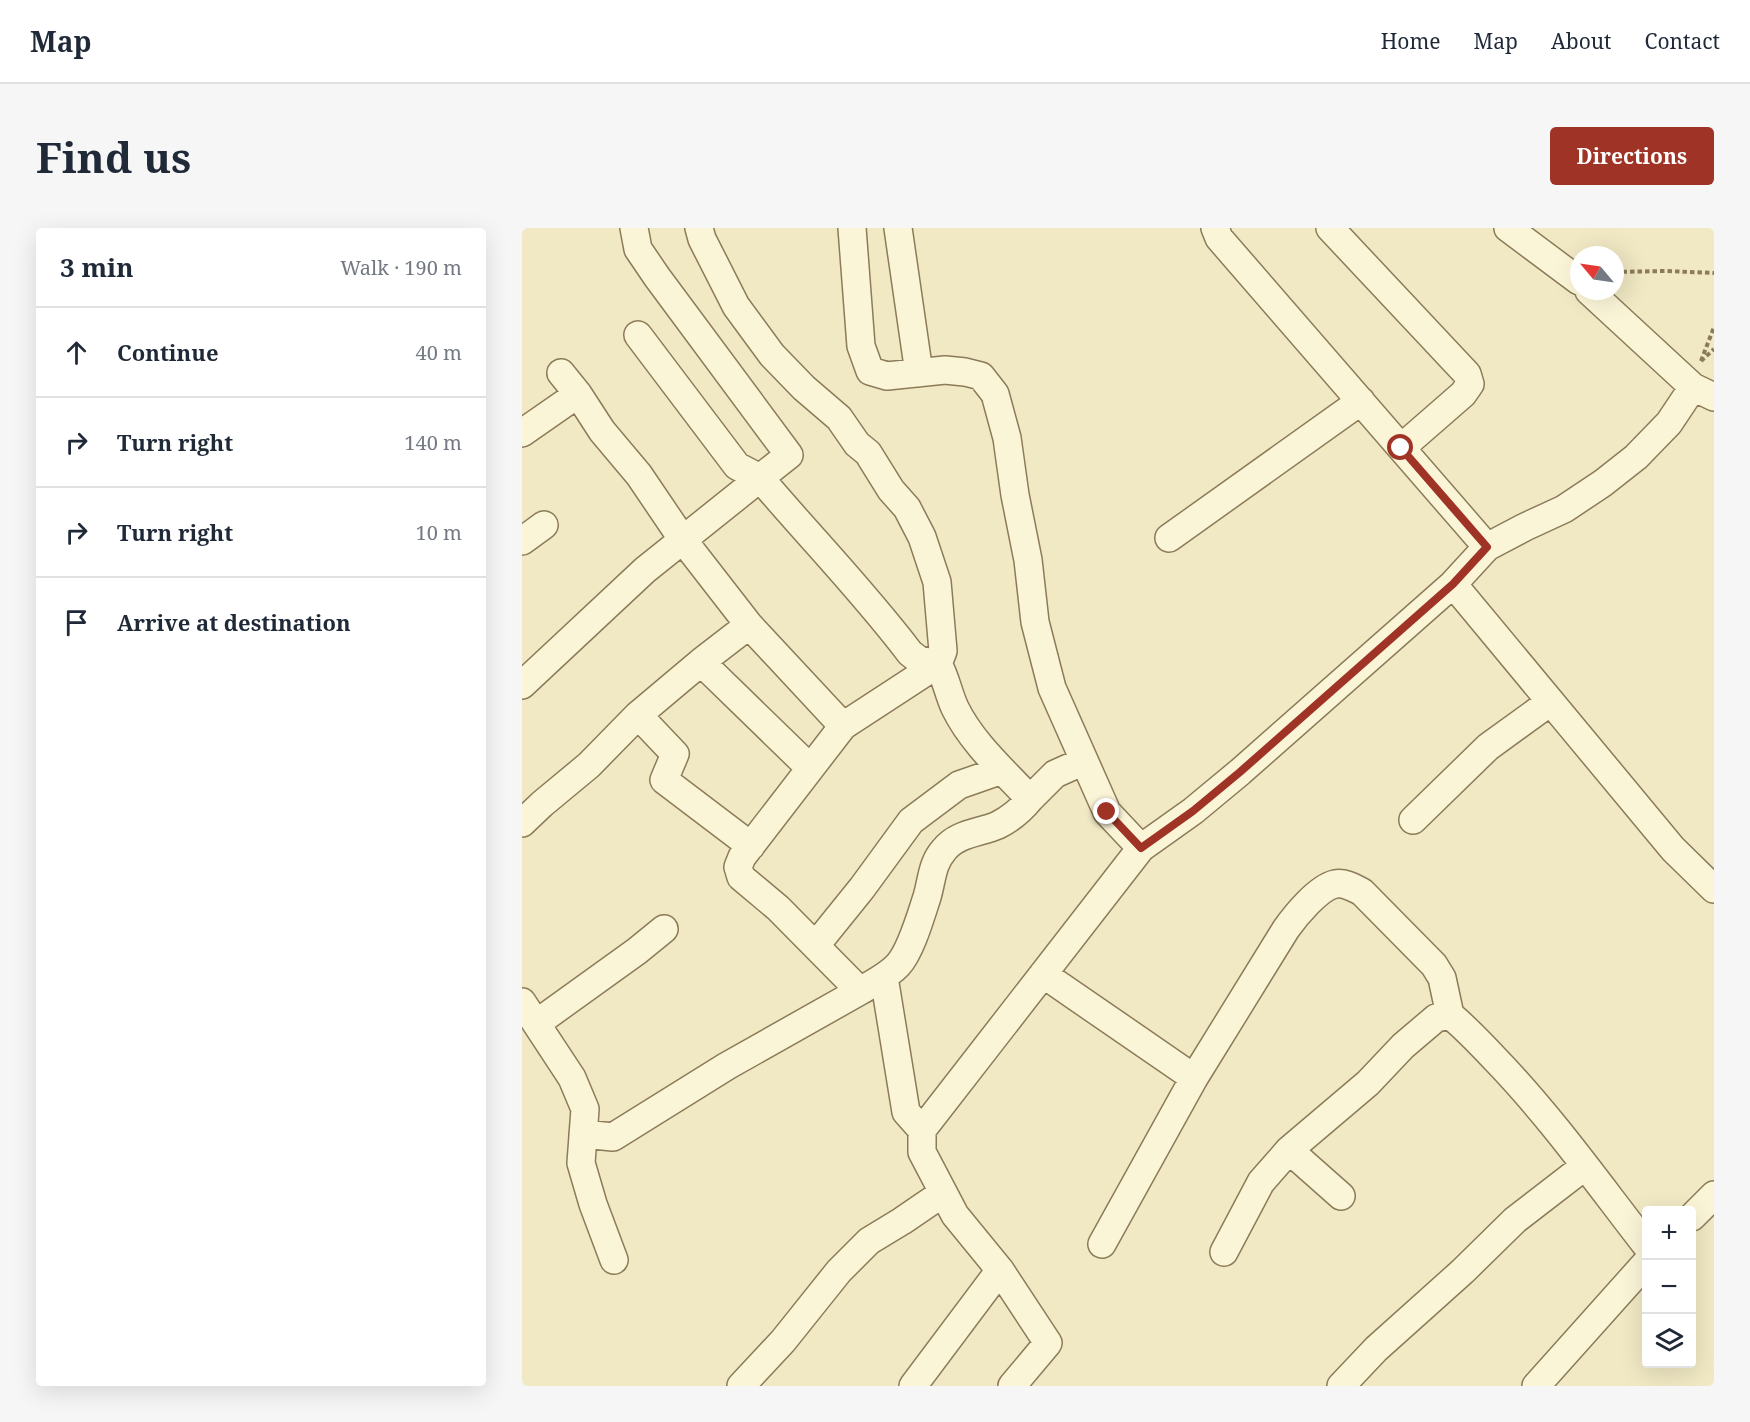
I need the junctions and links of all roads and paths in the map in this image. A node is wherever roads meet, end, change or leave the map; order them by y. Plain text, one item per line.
1 (634, 228) edge
2 (699, 228) edge
3 (852, 228) edge
4 (898, 228) edge
5 (1215, 228) edge
6 (1330, 228) edge
7 (1508, 228) edge
8 (1624, 272) edge
9 (1714, 273) edge
10 (1570, 274) edge
11 (1599, 300) edge
12 (1714, 327) edge
13 (638, 334) dead end
14 (1701, 361) dead end
15 (561, 373) dead end
16 (919, 373) junction
17 (1704, 392) edge
18 (578, 394) junction
19 (1361, 401) junction
20 (522, 434) edge
21 (1401, 448) junction
22 (760, 478) junction
23 (544, 525) dead end
24 (1169, 538) dead end
25 (683, 540) junction
26 (522, 541) edge
27 (1487, 547) junction
28 (1453, 584) junction
29 (748, 625) junction
30 (701, 662) junction
31 (938, 664) junction
32 (522, 685) edge
33 (1550, 702) junction
34 (638, 715) junction
35 (843, 726) junction
36 (1084, 761) junction
37 (810, 768) junction
38 (1002, 770) junction
39 (1030, 799) junction
40 (1413, 820) dead end
41 (522, 823) edge
42 (751, 846) junction
43 (1141, 848) junction
44 (1714, 889) edge
45 (664, 929) dead end
46 (816, 945) junction
47 (1043, 975) junction
48 (884, 977) junction
49 (860, 991) junction
50 (529, 1012) edge
51 (1450, 1015) junction
52 (1194, 1078) junction
53 (922, 1130) junction
54 (583, 1134) junction
55 (1289, 1150) junction
56 (1585, 1166) junction
57 (943, 1193) junction
58 (1714, 1195) edge
59 (1341, 1196) dead end
60 (1696, 1213) edge
61 (1642, 1239) edge
62 (1102, 1244) dead end
63 (1224, 1252) dead end
64 (614, 1260) dead end
65 (1642, 1269) edge
66 (1000, 1270) junction
67 (741, 1386) edge
68 (913, 1386) edge
69 (1012, 1386) edge
70 (1341, 1386) edge
71 (1536, 1386) edge

1 - 22 street
2 - 31 street
3 - 16 street
4 - 16 street
5 - 19 street
6 - 21 street
7 - 10 street
8 - 9 path
11 - 17 street
12 - 14 path
13 - 22 street
15 - 18 street
16 - 36 street
17 - 27 street
18 - 20 street
18 - 25 street
19 - 21 street
19 - 24 street
21 - 27 street
22 - 25 street
22 - 31 street
23 - 26 street
25 - 29 street
25 - 32 street
27 - 28 street
28 - 33 street
28 - 43 street
29 - 30 street
29 - 35 street
30 - 34 street
30 - 37 street
31 - 35 street
31 - 38 street
33 - 40 street
33 - 44 street
34 - 41 street
34 - 42 street
35 - 37 street
36 - 39 street
36 - 43 street
37 - 42 street
38 - 39 street
38 - 46 street
39 - 48 street
42 - 46 street
43 - 47 street
45 - 50 street
46 - 49 street
47 - 52 street
47 - 53 street
48 - 49 street
48 - 53 street
49 - 54 street
50 - 54 street
51 - 52 street
51 - 55 street
51 - 56 street
52 - 62 street
53 - 57 street
54 - 64 street
55 - 59 street
55 - 63 street
56 - 61 street
56 - 70 street
57 - 66 street
57 - 67 street
58 - 60 street
65 - 71 street
66 - 68 street
66 - 69 street

